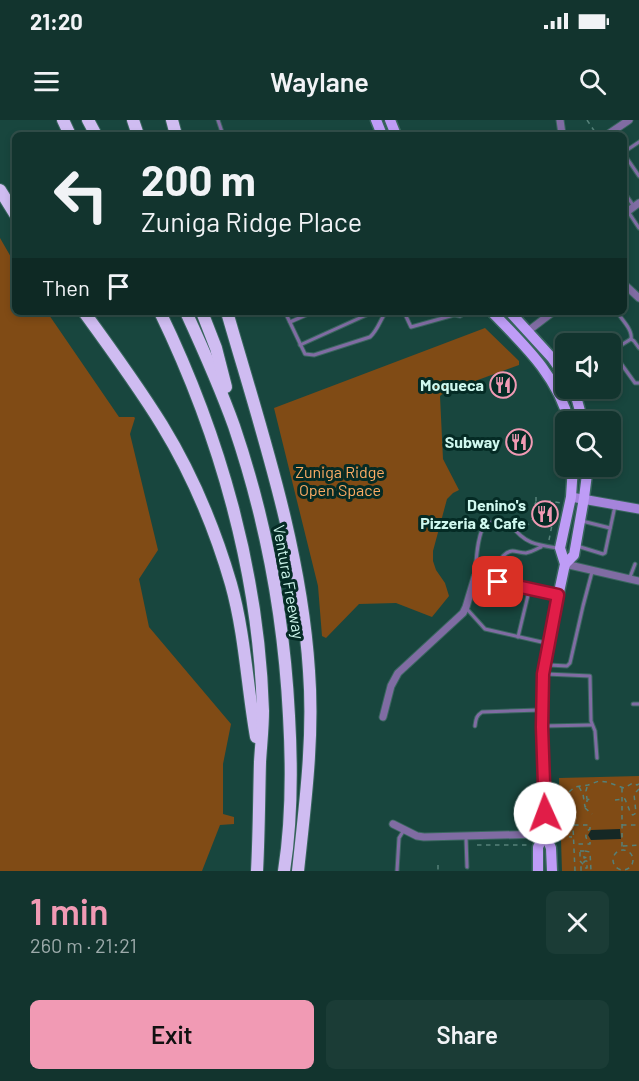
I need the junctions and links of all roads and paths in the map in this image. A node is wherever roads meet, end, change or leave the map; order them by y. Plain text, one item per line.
1 (629, 120) edge
2 (611, 132) edge
3 (627, 158) edge
4 (639, 176) edge
5 (0, 190) edge
6 (12, 209) edge
7 (631, 209) edge
8 (639, 228) edge
9 (627, 287) edge
10 (639, 298) edge
11 (86, 315) edge
12 (161, 315) edge
13 (187, 315) edge
14 (203, 315) edge
15 (228, 315) edge
16 (286, 315) edge
17 (307, 315) edge
18 (366, 315) edge
19 (384, 315) edge
20 (405, 315) edge
21 (451, 315) edge
22 (495, 315) edge
23 (513, 315) edge
24 (550, 315) edge
25 (619, 315) edge
26 (290, 322) junction
27 (528, 331) junction
28 (631, 339) junction
29 (300, 345) junction
30 (621, 345) edge
31 (639, 348) edge
32 (555, 362) edge
33 (621, 364) edge
34 (639, 383) edge
35 (565, 411) edge
36 (233, 424) junction
37 (571, 477) edge
38 (587, 477) edge
39 (536, 497) dead end
40 (584, 498) junction
41 (566, 500) junction
42 (616, 505) junction
43 (541, 507) junction
44 (546, 507) junction
45 (639, 509) edge
46 (511, 518) dead end
47 (580, 520) junction
48 (610, 528) junction
49 (549, 540) dead end
50 (576, 545) junction
51 (540, 546) junction
52 (560, 548) junction
53 (565, 564) junction
54 (635, 564) dead end
55 (592, 570) junction
56 (475, 577) junction
57 (630, 579) junction
58 (639, 581) edge
59 (498, 582) junction
60 (529, 589) junction
61 (558, 595) junction
62 (466, 607) junction
63 (518, 637) junction
64 (548, 644) junction
65 (543, 669) junction
66 (633, 704) dead end
67 (639, 704) edge
68 (542, 710) junction
69 (383, 717) dead end
70 (592, 724) junction
71 (475, 726) dead end
72 (542, 727) junction
73 (597, 758) dead end
74 (260, 759) junction
75 (608, 783) junction
76 (639, 784) edge
77 (588, 785) junction
78 (578, 787) junction
79 (608, 787) dead end
80 (622, 788) junction
81 (639, 789) edge
82 (622, 799) junction
83 (615, 800) dead end
84 (585, 807) junction
85 (592, 814) dead end
86 (393, 824) dead end
87 (573, 825) junction
88 (622, 825) junction
89 (639, 825) edge
90 (404, 830) junction
91 (545, 834) junction
92 (466, 836) junction
93 (560, 836) dead end
94 (573, 837) junction
95 (574, 844) junction
96 (477, 845) dead end
97 (639, 845) edge
98 (529, 846) dead end
99 (622, 846) junction
100 (622, 850) junction
101 (574, 851) junction
102 (582, 851) junction
103 (583, 864) edge
104 (438, 865) dead end
105 (467, 867) dead end
106 (256, 871) edge
107 (284, 871) edge
108 (298, 871) edge
109 (397, 871) edge
110 (438, 871) edge
111 (538, 871) edge
112 (552, 871) edge
113 (575, 871) edge
114 (591, 871) edge
115 (622, 871) edge

1 - 2 street
3 - 4 lane
5 - 6 highway
7 - 8 lane
9 - 10 street
11 - 74 highway
12 - 74 highway
13 - 36 highway, Ventura Freeway
14 - 36 highway
15 - 108 highway
16 - 26 lane
17 - 26 lane
18 - 29 lane
19 - 29 lane
20 - 21 lane
22 - 35 main road
23 - 27 main road
24 - 27 street
25 - 28 lane
26 - 29 lane
27 - 32 main road
28 - 30 lane
28 - 31 lane
33 - 34 lane
36 - 107 highway, Ventura Freeway
37 - 41 main road
38 - 40 main road
39 - 43 path
40 - 41 street
40 - 42 street
40 - 47 main road
41 - 44 path
41 - 52 main road
42 - 45 street
42 - 48 lane
43 - 44 path
43 - 46 path
44 - 49 path
47 - 48 lane
47 - 50 main road
48 - 50 lane
50 - 53 main road
51 - 52 lane
51 - 56 lane
51 - 59 lane
52 - 53 main road
53 - 55 street
53 - 61 main road
54 - 57 lane
55 - 57 street
55 - 65 lane
56 - 59 street
56 - 62 street
57 - 58 street
59 - 60 street
60 - 61 street
60 - 63 lane
61 - 64 main road
62 - 63 lane
62 - 69 street
63 - 64 lane
64 - 65 main road
65 - 68 main road
65 - 70 lane
66 - 67 lane
68 - 71 lane
68 - 72 main road
70 - 72 lane
70 - 73 lane
72 - 91 main road
74 - 106 highway
75 - 77 path
75 - 79 path
75 - 80 path
76 - 80 path
77 - 78 path
77 - 84 path
78 - 84 path
78 - 87 path
80 - 82 path
81 - 82 path
82 - 83 path
82 - 88 path
84 - 85 path
86 - 90 street
87 - 94 path
87 - 95 path
88 - 89 path
88 - 99 path
90 - 92 street
90 - 109 lane
91 - 92 street
91 - 111 main road
91 - 112 main road
92 - 105 lane
93 - 94 path
94 - 95 path
95 - 101 path
96 - 98 path
97 - 99 path
99 - 100 path
100 - 115 path
100 - 115 path
101 - 102 path
101 - 103 path
102 - 103 path
102 - 103 path
103 - 113 path
103 - 114 path
104 - 110 path

